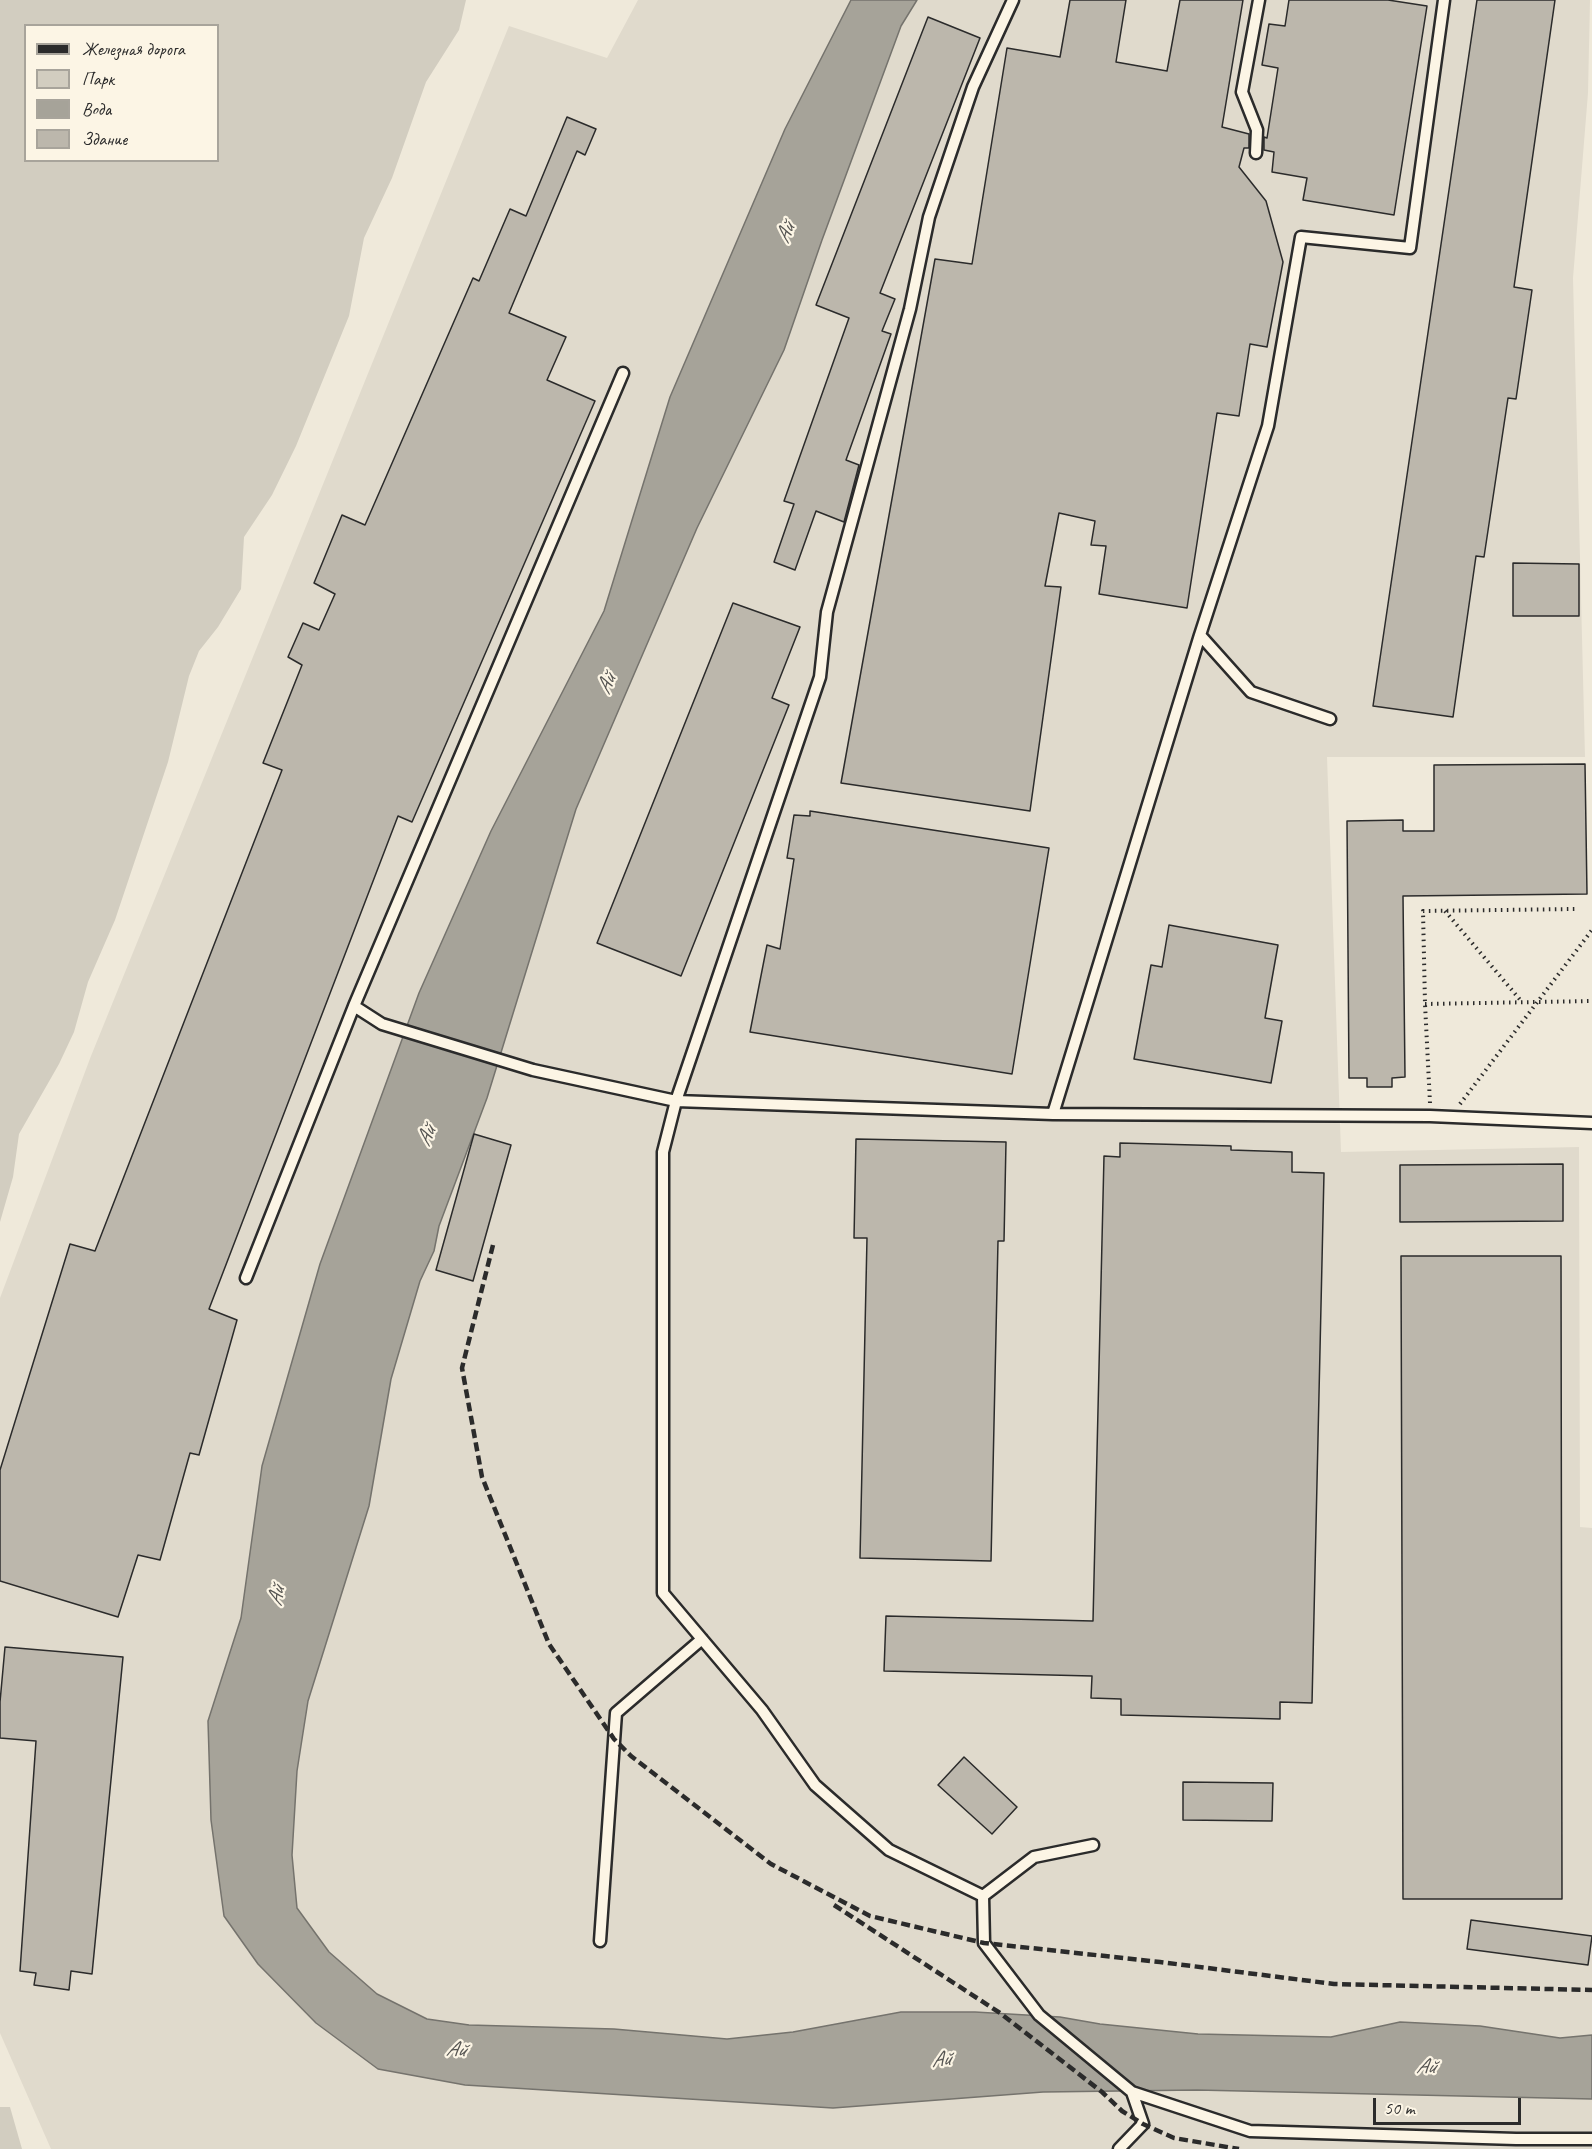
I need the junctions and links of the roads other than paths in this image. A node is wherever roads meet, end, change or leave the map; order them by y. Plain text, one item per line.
1 (1013, 0) edge
2 (1259, 0) edge
3 (1444, 0) edge
4 (1256, 153) dead end
5 (623, 373) dead end
6 (1200, 635) junction
7 (1330, 719) dead end
8 (354, 1006) junction
9 (676, 1101) junction
10 (1053, 1114) junction
11 (1592, 1123) edge
12 (246, 1278) dead end
13 (702, 1640) junction
14 (1093, 1845) dead end
15 (983, 1896) junction
16 (600, 1941) dead end
17 (1132, 2092) junction
18 (1592, 2139) edge
19 (1119, 2149) edge

1 - 9 lane
2 - 4 lane
3 - 6 lane
5 - 8 lane
6 - 7 lane
6 - 10 lane
8 - 9 lane
8 - 12 lane
9 - 10 lane
9 - 13 lane
10 - 11 lane
13 - 15 lane
13 - 16 lane
14 - 15 lane
15 - 17 lane
17 - 18 lane
17 - 19 lane

